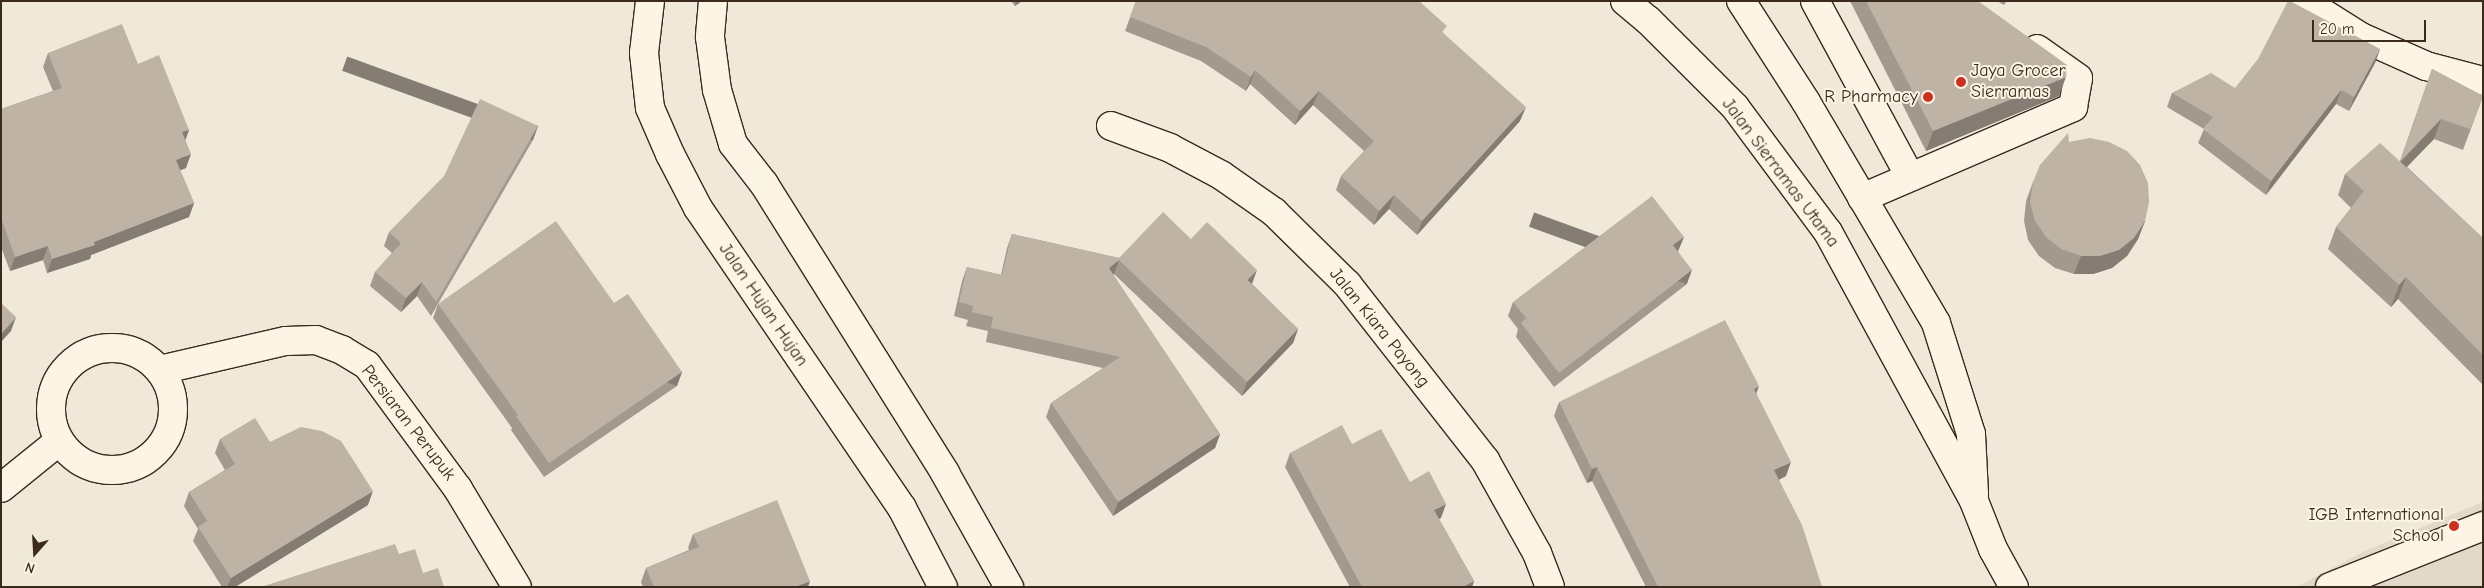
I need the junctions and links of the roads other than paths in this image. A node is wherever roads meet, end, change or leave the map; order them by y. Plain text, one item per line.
1 (650, 1) edge
2 (713, 1) edge
3 (1625, 1) edge
4 (1741, 1) edge
5 (1815, 1) edge
6 (2304, 1) edge
7 (2017, 34) edge
8 (2483, 81) edge
9 (1111, 126) dead end
10 (1910, 178) junction
11 (1862, 198) junction
12 (160, 370) junction
13 (60, 441) junction
14 (1, 488) edge
15 (1974, 501) junction
16 (2483, 526) edge
17 (517, 587) edge
18 (943, 587) edge
19 (1009, 587) edge
20 (1550, 587) edge
21 (2014, 587) edge
22 (2330, 587) edge

1 - 18 street, Jalan Hujan Hujan
2 - 19 street
3 - 15 street, Jalan Sierramas Utama
4 - 11 street, Jalan Sierramas Utama
5 - 10 street
6 - 8 street
7 - 10 street
9 - 20 street, Jalan Kiara Payong
10 - 11 street
11 - 15 street, Jalan Sierramas Utama
12 - 13 street
12 - 13 street
12 - 17 street, Persiaran Perupuk
13 - 14 street
15 - 21 street, Jalan Sierramas Utama
16 - 22 street

